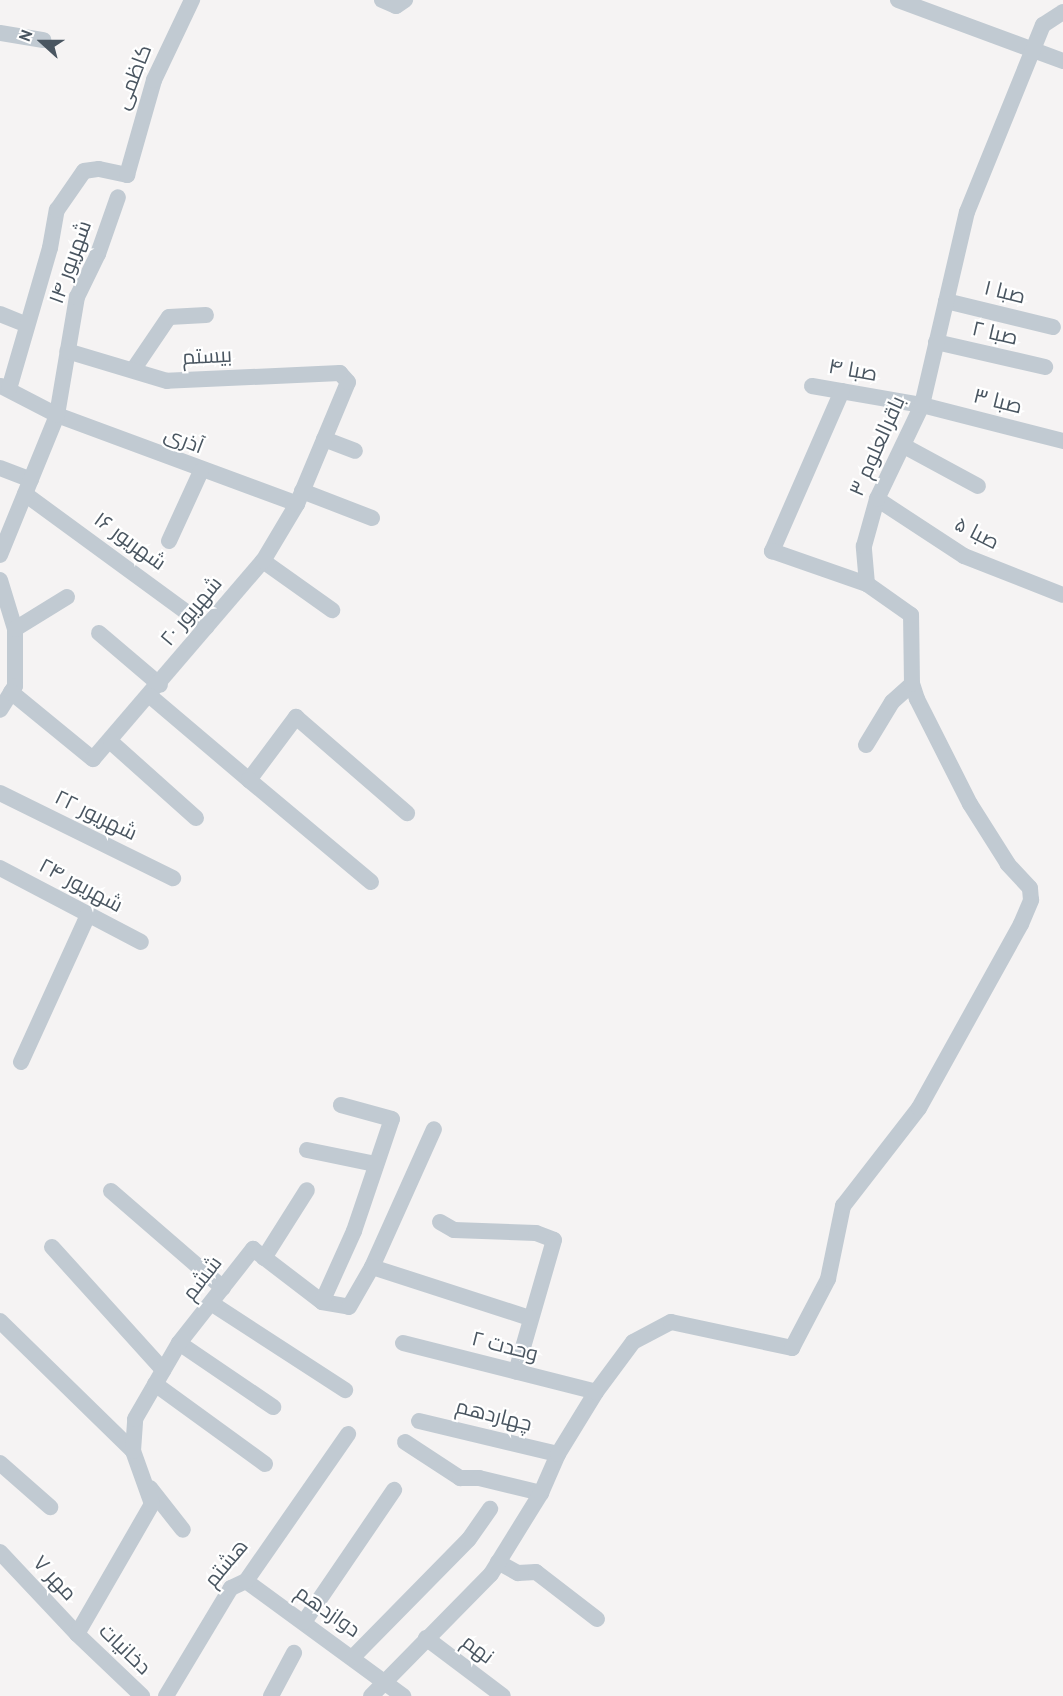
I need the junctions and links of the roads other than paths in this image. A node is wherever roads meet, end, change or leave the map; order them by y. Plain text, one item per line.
1 (192, 0) edge
2 (382, 0) edge
3 (405, 0) edge
4 (898, 0) edge
5 (1063, 12) edge
6 (0, 33) edge
7 (43, 40) dead end
8 (1034, 50) junction
9 (1063, 61) edge
10 (118, 197) dead end
11 (946, 301) junction
12 (0, 314) edge
13 (206, 315) dead end
14 (27, 325) junction
15 (1053, 327) dead end
16 (936, 342) junction
17 (67, 351) junction
18 (1045, 367) dead end
19 (133, 370) junction
20 (348, 382) joint
21 (812, 386) dead end
22 (4, 387) edge
23 (842, 391) junction
24 (922, 405) junction
25 (57, 415) junction
26 (324, 439) junction
27 (1063, 441) edge
28 (904, 446) junction
29 (355, 451) dead end
30 (0, 468) edge
31 (201, 471) junction
32 (978, 486) dead end
33 (28, 487) junction
34 (300, 497) junction
35 (877, 498) junction
36 (372, 518) dead end
37 (169, 541) dead end
38 (0, 555) edge
39 (264, 561) junction
40 (0, 580) edge
41 (867, 584) junction
42 (1063, 595) edge
43 (67, 597) dead end
44 (332, 610) dead end
45 (207, 627) junction
46 (15, 629) junction
47 (99, 633) dead end
48 (912, 684) junction
49 (155, 691) junction
50 (11, 692) junction
51 (0, 710) edge
52 (111, 742) junction
53 (866, 746) dead end
54 (249, 780) junction
55 (0, 793) edge
56 (407, 813) dead end
57 (196, 818) dead end
58 (2, 874) edge
59 (173, 878) dead end
60 (371, 882) dead end
61 (88, 915) junction
62 (141, 942) dead end
63 (21, 1062) dead end
64 (341, 1105) dead end
65 (434, 1129) dead end
66 (307, 1150) dead end
67 (375, 1164) junction
68 (307, 1190) dead end
69 (111, 1191) dead end
70 (440, 1222) dead end
71 (52, 1247) dead end
72 (264, 1258) junction
73 (372, 1267) junction
74 (223, 1288) junction
75 (322, 1302) junction
76 (211, 1304) junction
77 (530, 1318) junction
78 (0, 1321) edge
79 (179, 1343) junction
80 (403, 1343) dead end
81 (516, 1371) junction
82 (159, 1377) junction
83 (345, 1390) dead end
84 (596, 1392) junction
85 (273, 1407) dead end
86 (419, 1421) dead end
87 (348, 1434) dead end
88 (405, 1442) dead end
89 (133, 1451) junction
90 (558, 1454) junction
91 (0, 1463) edge
92 (265, 1464) dead end
93 (143, 1480) junction
94 (394, 1490) dead end
95 (541, 1493) junction
96 (50, 1508) dead end
97 (490, 1509) dead end
98 (183, 1530) dead end
99 (0, 1552) edge
100 (498, 1562) junction
101 (246, 1581) junction
102 (597, 1619) dead end
103 (304, 1622) junction
104 (77, 1634) junction
105 (426, 1638) junction
106 (294, 1653) dead end
107 (353, 1657) junction
108 (382, 1681) junction
109 (142, 1696) edge
110 (166, 1696) edge
111 (271, 1696) edge
112 (371, 1696) edge
113 (403, 1696) edge
114 (503, 1696) edge

1 - 14 street, کاظمی
2 - 3 street
4 - 8 street
5 - 8 street, باقرالعلوم ۳
6 - 7 street
8 - 9 street
8 - 11 street, باقرالعلوم ۳
10 - 17 street, شهریور ۱۴
11 - 15 street, صبا ۱
11 - 16 street, باقرالعلوم ۳
12 - 14 street
13 - 19 street
14 - 22 street
16 - 18 street, صبا ۲
16 - 24 street, باقرالعلوم ۳
17 - 19 street, بیستم
17 - 25 street, شهریور ۱۴
19 - 20 street, بیستم
20 - 26 street, شهریور ۲۰
21 - 23 street, صبا ۴
22 - 25 street, آذری
23 - 24 street, صبا ۴
23 - 41 street
24 - 27 street, صبا ۳
24 - 28 street, باقرالعلوم ۳
25 - 31 street, آذری
25 - 33 street, شهریور ۱۴
26 - 29 street
26 - 34 street, شهریور ۲۰
28 - 32 street
28 - 35 street, باقرالعلوم ۳
30 - 33 street, شهریور ۱۶
31 - 34 street, آذری
31 - 37 street
33 - 38 street, شهریور ۱۴
33 - 45 street, شهریور ۱۶
34 - 36 street, آذری
34 - 39 street, شهریور ۲۰
35 - 41 street, باقرالعلوم ۳
35 - 42 street, صبا ۵
39 - 44 street
39 - 45 street, شهریور ۲۰
40 - 46 street
41 - 48 street
43 - 46 street
45 - 49 street, شهریور ۲۰
46 - 50 street
47 - 49 street
48 - 53 street
48 - 84 street
49 - 52 street, شهریور ۲۰
49 - 54 street
50 - 51 street
50 - 52 street, شهریور ۲۰
52 - 57 street
54 - 56 street
54 - 60 street
55 - 59 street, شهریور ۲۲
58 - 61 street, شهریور ۲۴
61 - 62 street, شهریور ۲۴
61 - 63 street
64 - 67 street
65 - 73 street
66 - 67 street
67 - 75 street
68 - 72 street
69 - 74 street
70 - 77 street
71 - 82 street
72 - 74 street, ششم
72 - 75 street
73 - 75 street
73 - 77 street
74 - 76 street, ششم
76 - 79 street, ششم
76 - 83 street
77 - 81 street
78 - 89 street
79 - 82 street, ششم
79 - 85 street
80 - 81 street, وحدت ۲
81 - 84 street, وحدت ۲
82 - 89 street, ششم
82 - 92 street
84 - 90 street
86 - 90 street, چهاردهم
87 - 101 street, هشتم
88 - 95 street
89 - 93 street, ششم
90 - 95 street
91 - 96 street
93 - 98 street
93 - 104 street, ششم
94 - 103 street
95 - 100 street
97 - 107 street
99 - 104 street, مهر ۷
100 - 102 street
100 - 105 street
101 - 103 street, دوازدهم
101 - 110 street, هشتم
103 - 107 street, دوازدهم
104 - 109 street, دخانیات
105 - 108 street
105 - 114 street, نهم
106 - 111 street
107 - 108 street, دوازدهم
108 - 112 street
108 - 113 street, دوازدهم

